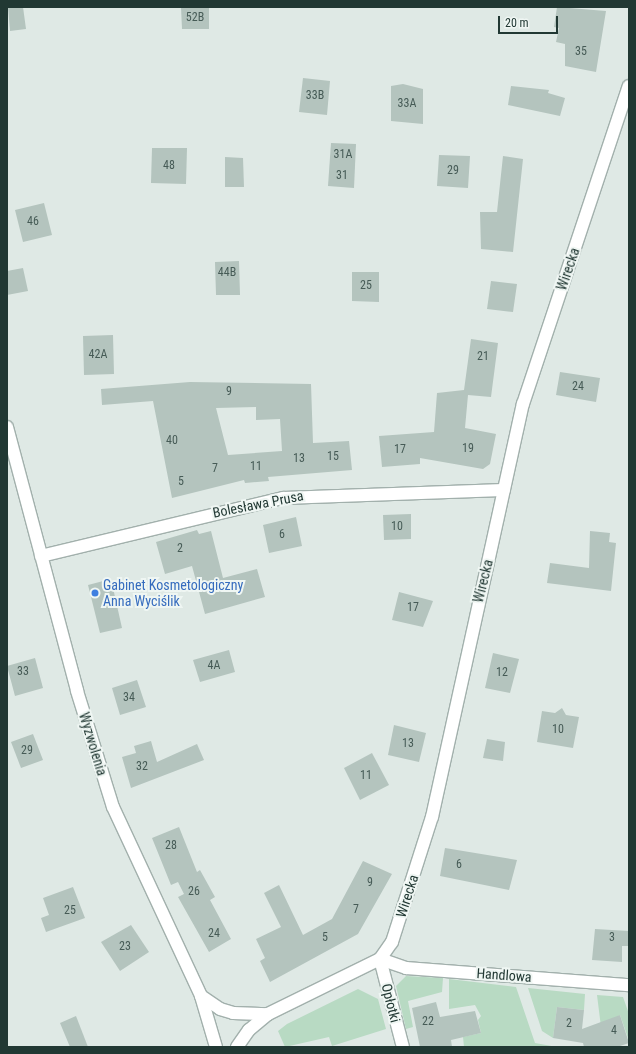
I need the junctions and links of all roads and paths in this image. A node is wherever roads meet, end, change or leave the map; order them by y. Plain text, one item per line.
1 (629, 86) edge
2 (7, 427) edge
3 (504, 490) junction
4 (41, 556) junction
5 (380, 959) junction
6 (629, 985) edge
7 (201, 996) junction
8 (268, 1014) junction
9 (216, 1047) edge
10 (237, 1047) edge
11 (403, 1047) edge

1 - 3 street, Wirecka
2 - 4 street, Wyzwolenia
3 - 4 street, Bolesława Prusa
3 - 5 street, Wirecka
4 - 7 street, Wyzwolenia
5 - 6 street, Handlowa
5 - 8 street, Wirecka
5 - 11 street, Opłotki
7 - 8 street, Wirecka
7 - 9 street, Wyzwolenia
8 - 10 street, Wirecka

